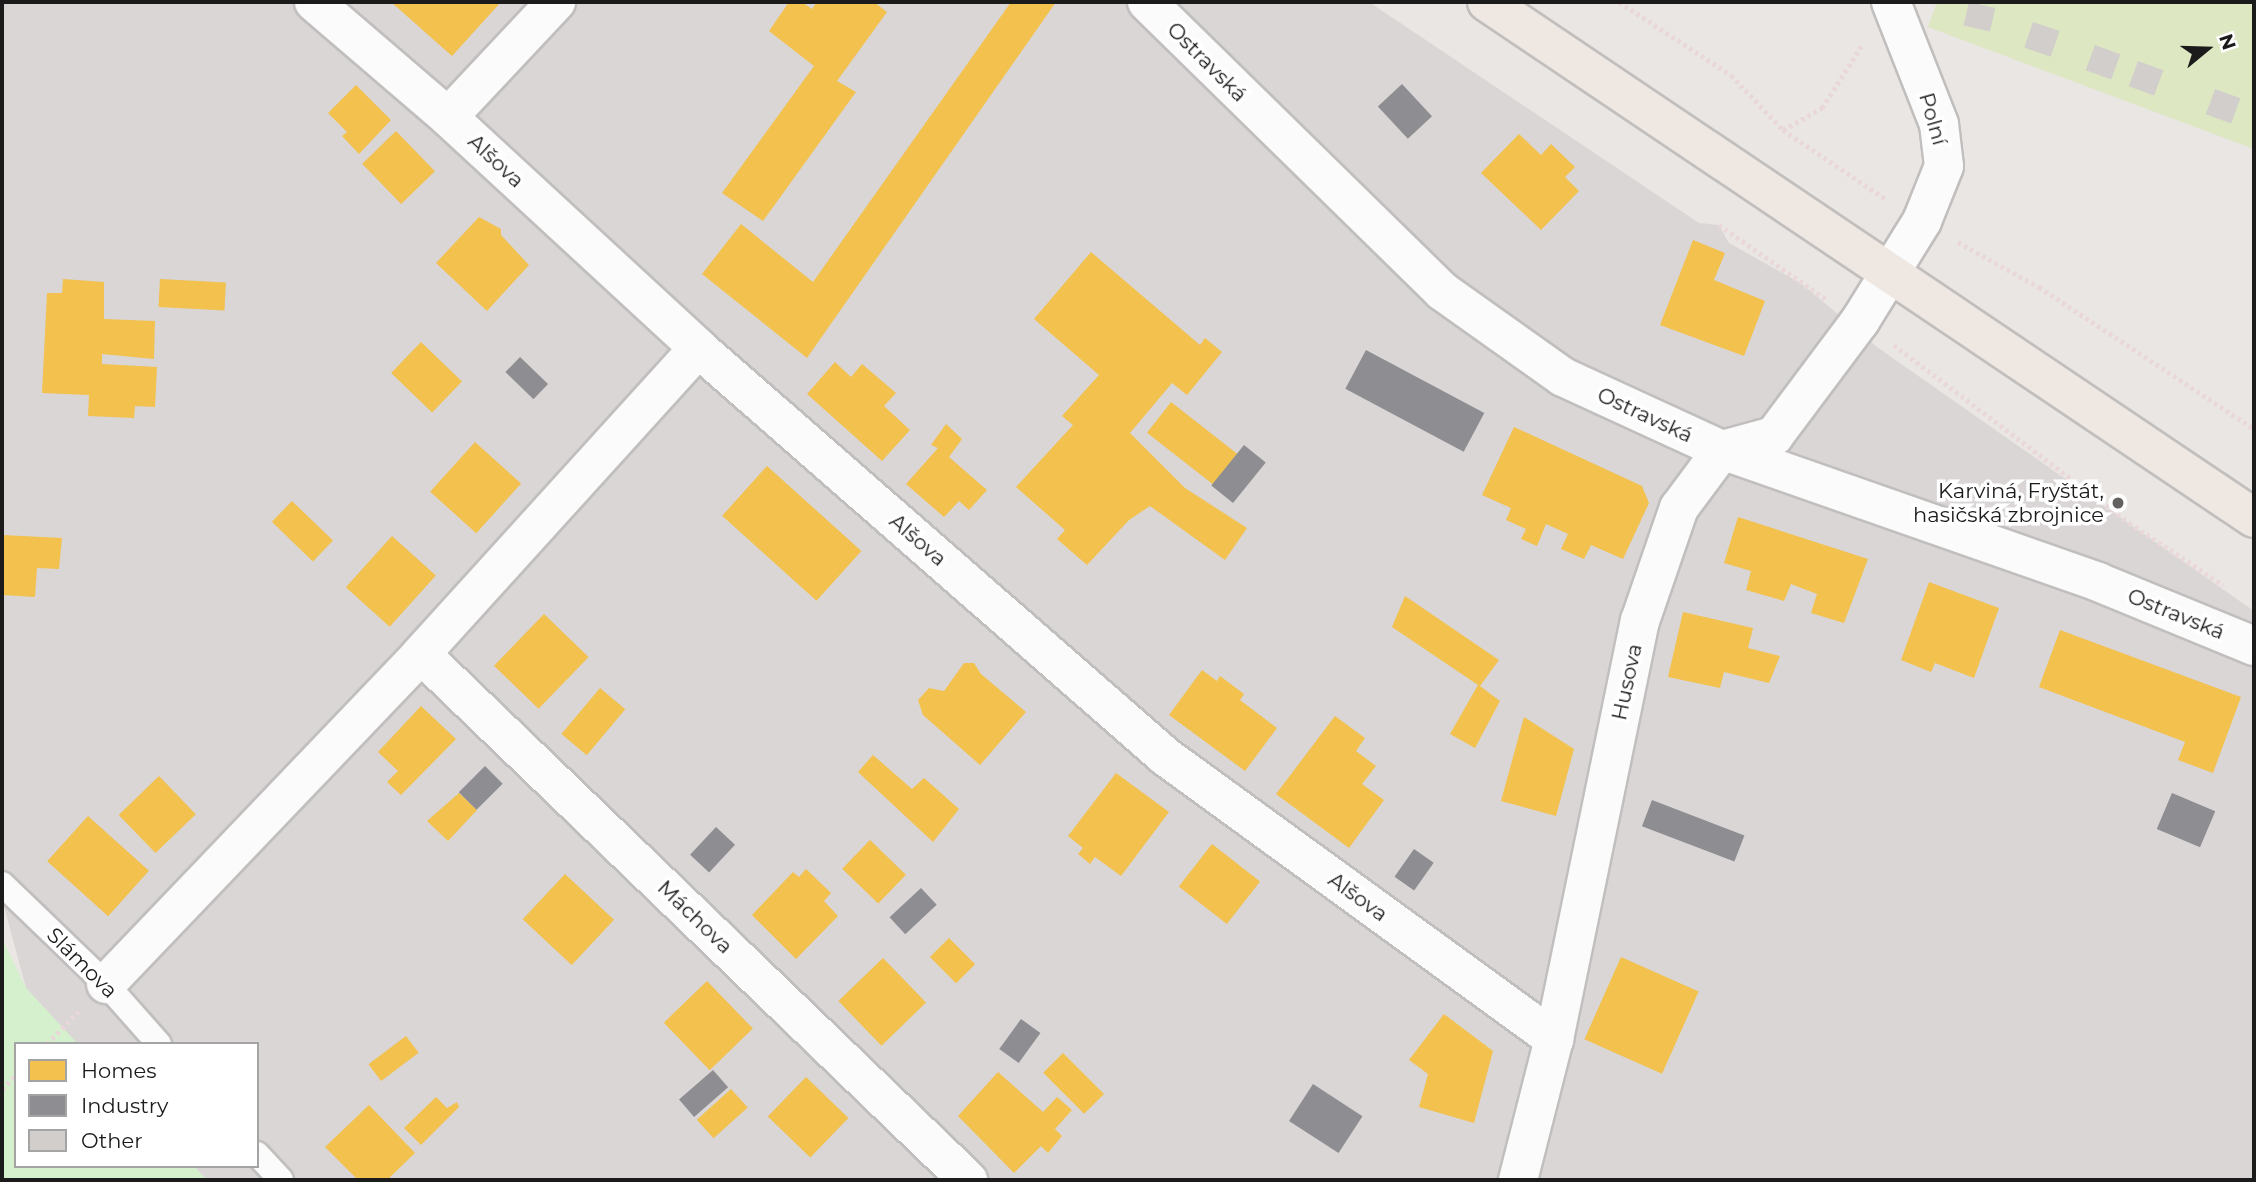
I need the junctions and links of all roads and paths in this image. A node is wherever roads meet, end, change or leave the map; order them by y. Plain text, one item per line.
1 (314, 2) edge
2 (556, 2) edge
3 (1147, 2) edge
4 (1488, 2) edge
5 (1619, 2) edge
6 (1891, 2) edge
7 (1864, 41) dead end
8 (448, 117) junction
9 (1783, 130) junction
10 (1922, 221) junction
11 (1719, 225) dead end
12 (1891, 271) junction
13 (1860, 321) junction
14 (698, 348) junction
15 (2254, 429) edge
16 (1721, 450) junction
17 (2254, 517) edge
18 (2230, 590) dead end
19 (2254, 646) edge
20 (421, 654) junction
21 (2, 884) edge
22 (106, 984) junction
23 (1554, 1039) junction
24 (157, 1042) edge
25 (259, 1156) edge
26 (281, 1180) edge
27 (968, 1180) edge
28 (1518, 1180) edge

1 - 8 street, Alšova
2 - 8 street
3 - 16 street, Ostravská
4 - 12 main road
5 - 9 path
6 - 10 street, Polní
7 - 9 path
8 - 14 street, Alšova
9 - 10 path
10 - 12 street, Polní
10 - 15 path
11 - 13 path
12 - 13 street
12 - 17 main road
13 - 16 street
13 - 18 path
14 - 20 street
14 - 23 street, Alšova
16 - 19 street, Ostravská
16 - 23 street, Husova
20 - 22 street
20 - 27 street, Máchova
21 - 22 lane, Slámova
22 - 24 lane, Slámova
23 - 28 street, Husova
25 - 26 lane

